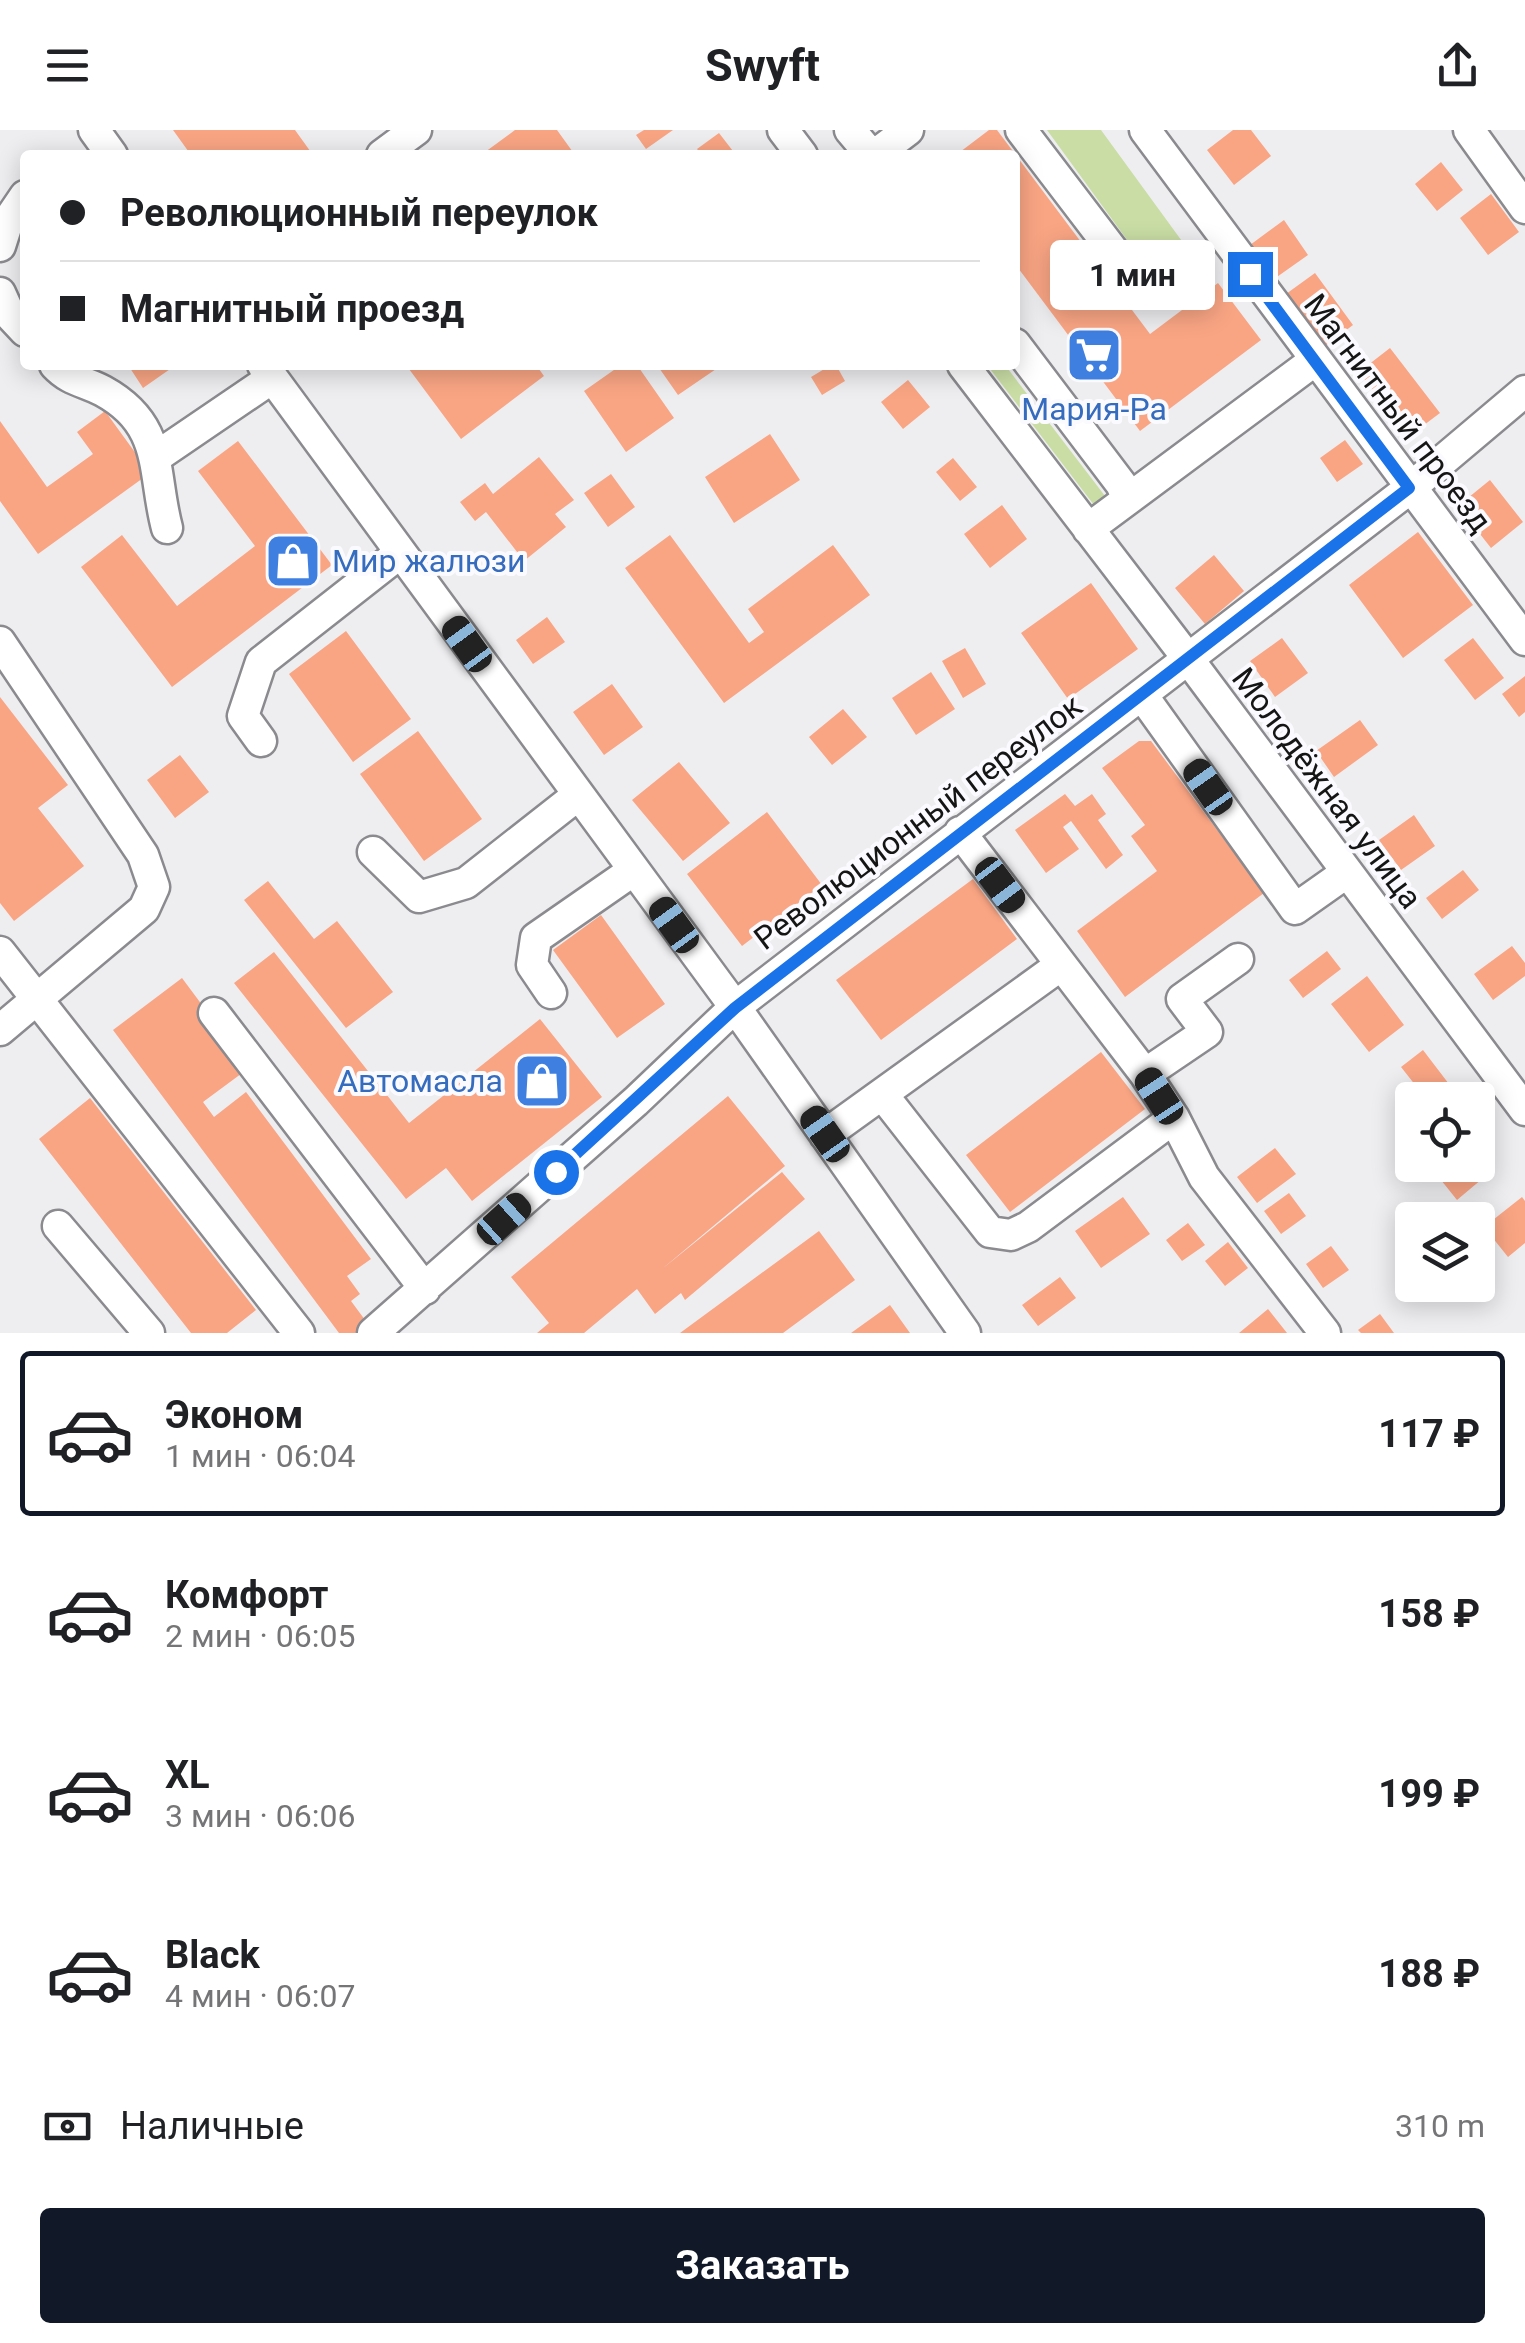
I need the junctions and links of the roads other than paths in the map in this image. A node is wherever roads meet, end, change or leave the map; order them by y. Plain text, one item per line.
1 (416, 130) edge
2 (782, 130) edge
3 (850, 130) edge
4 (908, 130) edge
5 (1022, 130) edge
6 (1145, 130) edge
7 (1468, 130) edge
8 (389, 150) edge
9 (798, 150) edge
10 (868, 150) edge
11 (880, 150) edge
12 (20, 203) edge
13 (1525, 208) edge
14 (0, 246) edge
15 (1144, 290) dead end
16 (0, 293) edge
17 (20, 326) edge
18 (1020, 351) edge
19 (1314, 361) junction
20 (60, 370) edge
21 (966, 370) edge
22 (267, 372) edge
23 (1525, 391) edge
24 (156, 457) junction
25 (1409, 488) junction
26 (1128, 499) junction
27 (167, 528) dead end
28 (1088, 529) junction
29 (400, 553) junction
30 (1525, 640) edge
31 (0, 642) edge
32 (1188, 660) junction
33 (1142, 695) junction
34 (261, 742) dead end
35 (578, 795) junction
36 (960, 832) junction
37 (373, 852) dead end
38 (634, 870) junction
39 (1346, 873) junction
40 (0, 952) edge
41 (1238, 960) dead end
42 (1061, 966) junction
43 (551, 993) dead end
44 (38, 1001) junction
45 (735, 1008) junction
46 (214, 1013) dead end
47 (0, 1030) edge
48 (1145, 1074) junction
49 (882, 1094) junction
50 (1525, 1110) edge
51 (1174, 1118) junction
52 (825, 1134) junction
53 (58, 1226) dead end
54 (424, 1289) junction
55 (149, 1333) edge
56 (299, 1333) edge
57 (373, 1333) edge
58 (965, 1333) edge
59 (1325, 1333) edge

1 - 8 street
2 - 9 street
3 - 10 street
4 - 11 street
5 - 15 street
6 - 19 street, Магнитный проезд
7 - 13 street
12 - 14 street
16 - 17 street
18 - 26 street
19 - 25 street, Магнитный проезд
19 - 26 street
20 - 24 street
21 - 28 street, Молодёжная улица
22 - 24 street
22 - 29 street
23 - 25 street, Революционный переулок
24 - 27 street
25 - 30 street, Магнитный проезд
25 - 32 street, Революционный переулок
26 - 28 street
28 - 32 street, Молодёжная улица
29 - 34 street
29 - 35 street
31 - 44 street
32 - 33 street, Революционный переулок
32 - 39 street, Молодёжная улица
33 - 36 street, Революционный переулок
33 - 39 street
35 - 37 street
35 - 38 street
36 - 42 street
36 - 45 street, Революционный переулок
38 - 43 street
38 - 45 street
39 - 50 street, Молодёжная улица
40 - 44 street
41 - 48 street
42 - 48 street
42 - 49 street
44 - 47 street
44 - 56 street
45 - 52 street
45 - 54 street, Революционный переулок
46 - 54 street
48 - 51 street
49 - 51 street
49 - 52 street
51 - 59 street
52 - 58 street
53 - 55 street
54 - 57 street, Революционный переулок

